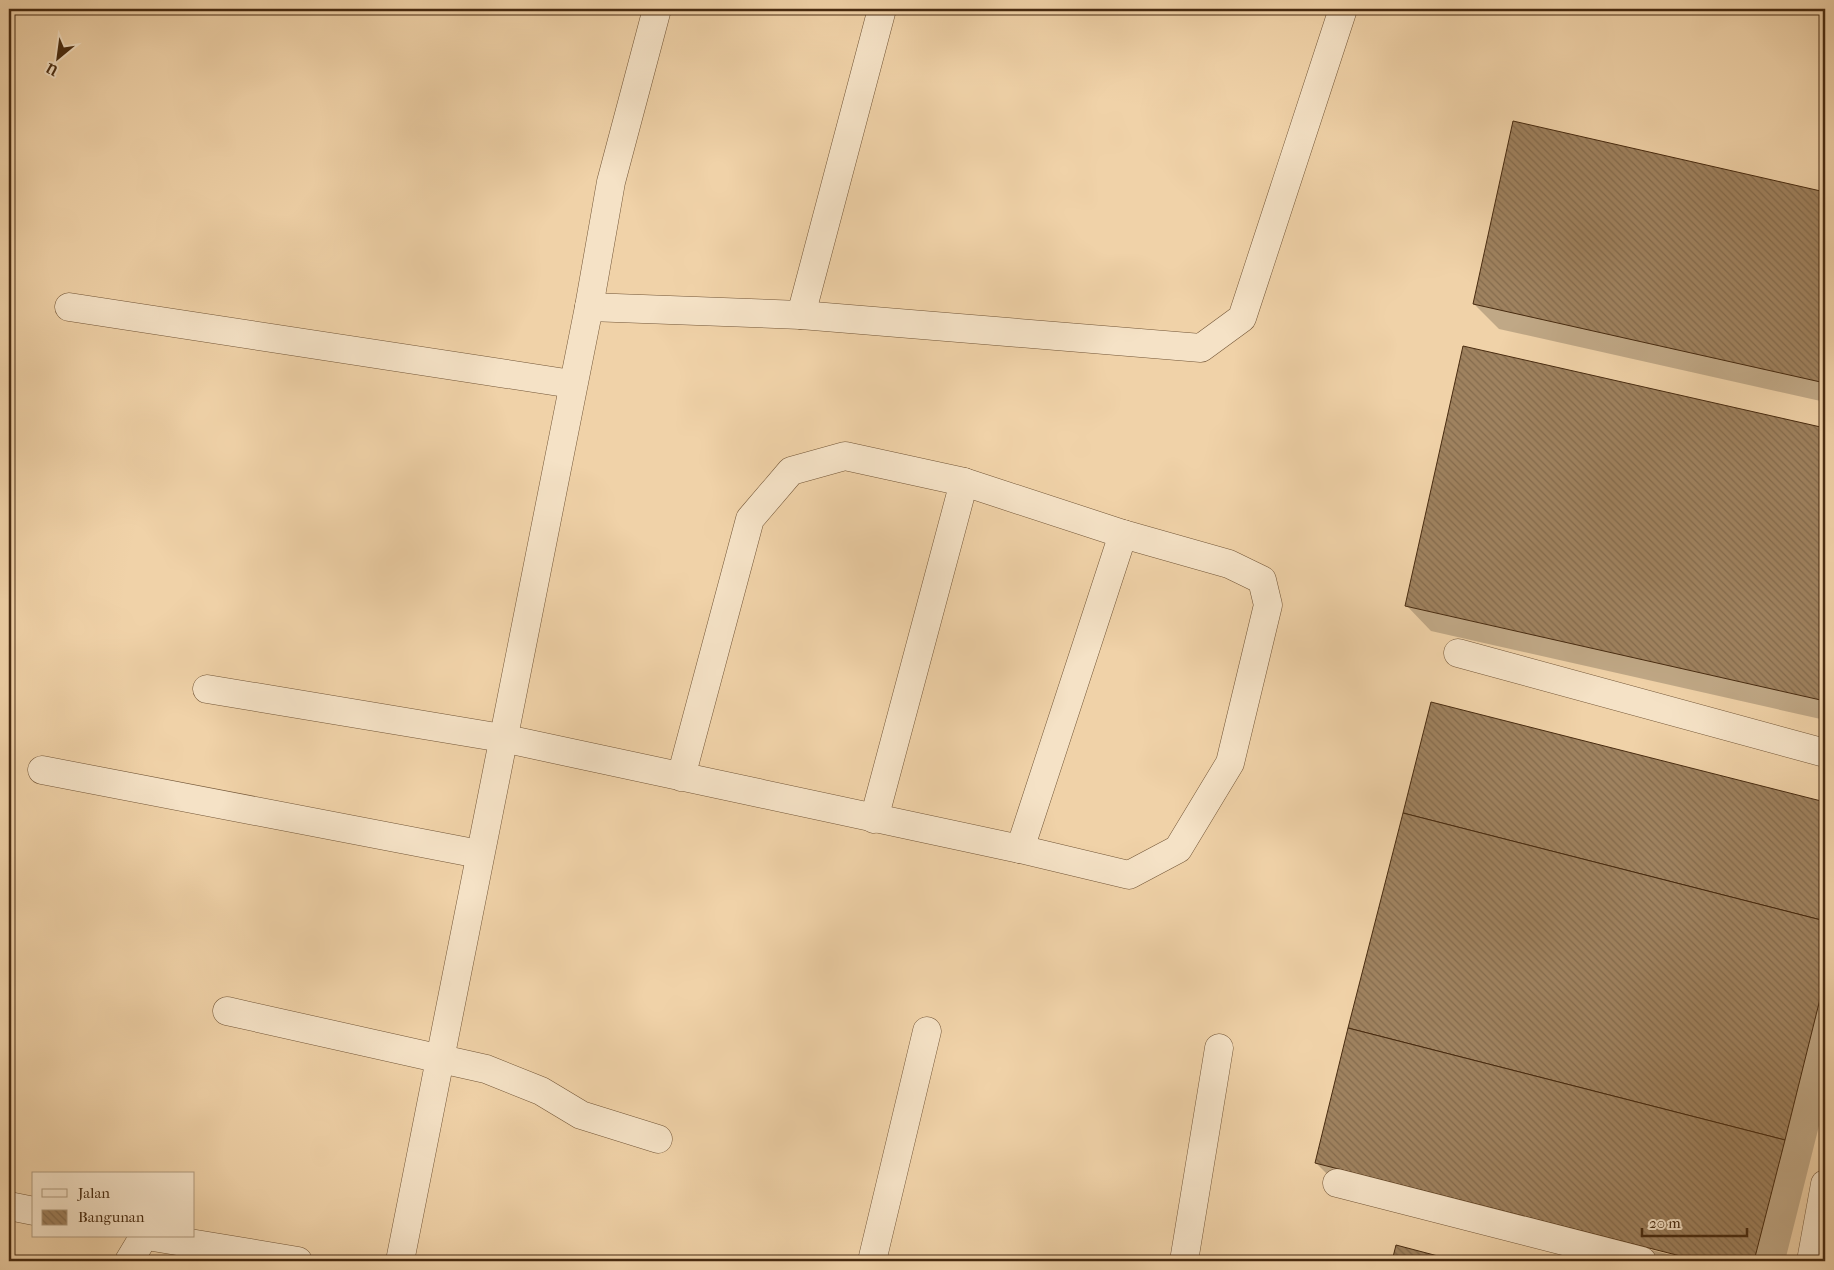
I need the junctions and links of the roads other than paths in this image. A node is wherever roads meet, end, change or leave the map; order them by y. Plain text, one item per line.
1 (657, 9) edge
2 (882, 9) edge
3 (1343, 9) edge
4 (69, 307) dead end
5 (588, 307) junction
6 (801, 316) junction
7 (572, 384) junction
8 (964, 482) junction
9 (1123, 534) junction
10 (1458, 653) dead end
11 (207, 689) dead end
12 (502, 738) junction
13 (1825, 753) edge
14 (42, 770) dead end
15 (681, 777) junction
16 (874, 819) junction
17 (1020, 849) junction
18 (479, 854) junction
19 (227, 1011) dead end
20 (927, 1031) dead end
21 (1219, 1048) dead end
22 (438, 1059) junction
23 (658, 1140) dead end
24 (1337, 1183) dead end
25 (1825, 1184) edge
26 (9, 1206) edge
27 (32, 1211) edge
28 (144, 1238) edge
29 (157, 1238) edge
30 (129, 1261) edge
31 (298, 1261) edge
32 (400, 1261) edge
33 (872, 1261) edge
34 (1184, 1261) edge
35 (1642, 1261) edge
36 (1811, 1261) edge

1 - 5 lane
2 - 6 lane
3 - 6 lane
4 - 7 lane
5 - 6 lane
5 - 7 lane
7 - 12 lane
8 - 9 lane
8 - 15 lane
8 - 16 lane
9 - 17 lane
9 - 17 lane
10 - 13 lane
11 - 12 lane
12 - 15 lane
12 - 18 lane
14 - 18 lane
15 - 16 lane
16 - 17 lane
18 - 22 lane
19 - 22 lane
20 - 33 lane
21 - 34 lane
22 - 23 lane
22 - 32 lane
24 - 35 lane
25 - 36 lane
26 - 27 lane
28 - 30 lane
29 - 31 lane

